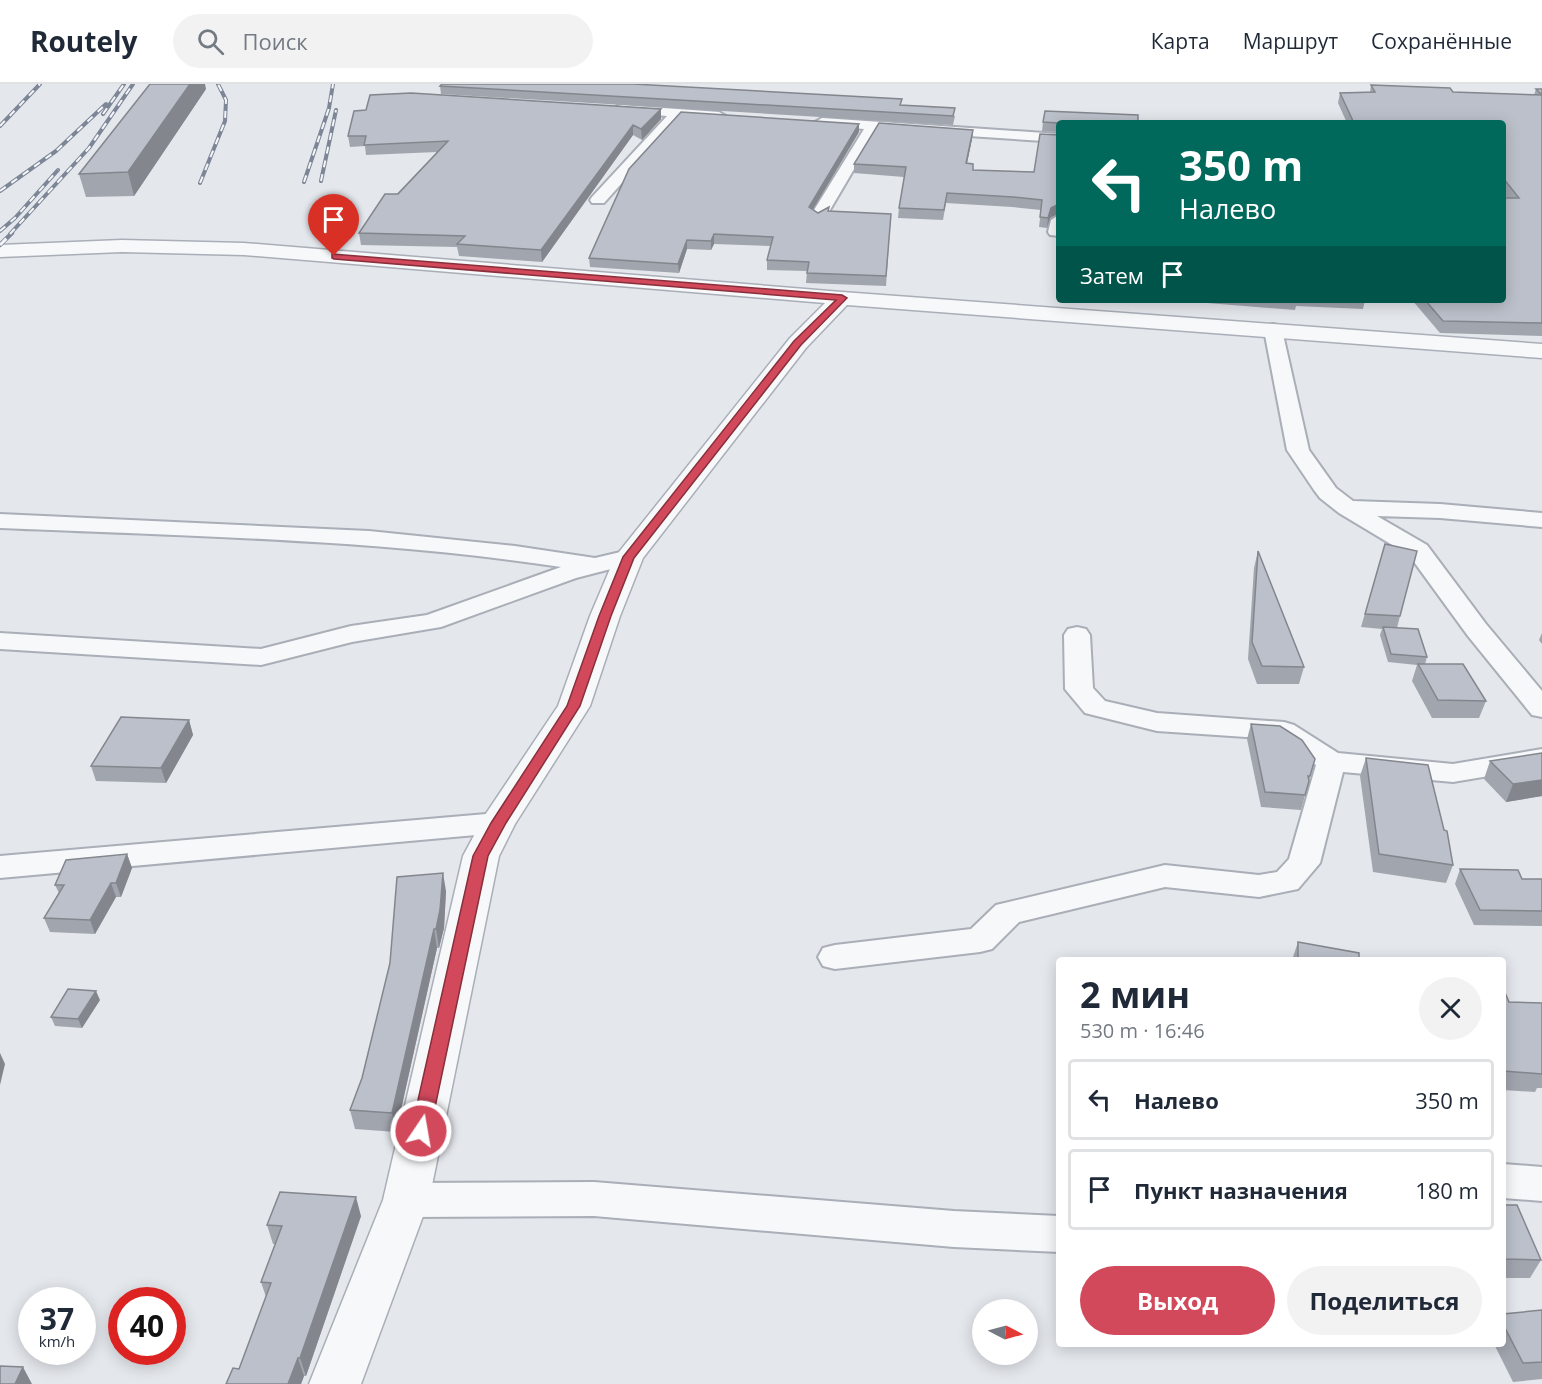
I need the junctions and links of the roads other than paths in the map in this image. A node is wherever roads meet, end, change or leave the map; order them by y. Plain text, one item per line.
1 (610, 109) edge
2 (677, 113) junction
3 (735, 117) edge
4 (804, 121) edge
5 (873, 125) junction
6 (1056, 138) edge
7 (598, 200) dead end
8 (819, 215) edge
9 (0, 251) edge
10 (842, 298) junction
11 (1273, 330) junction
12 (1542, 351) edge
13 (1347, 508) junction
14 (1542, 520) edge
15 (0, 521) edge
16 (629, 557) junction
17 (593, 565) junction
18 (1077, 635) dead end
19 (0, 641) edge
20 (1542, 710) edge
21 (1542, 758) edge
22 (1331, 762) junction
23 (498, 823) junction
24 (0, 867) edge
25 (835, 957) dead end
26 (1506, 1181) edge
27 (1542, 1184) edge
28 (406, 1200) junction
29 (1056, 1234) edge
30 (335, 1384) edge

1 - 2 street
2 - 3 street
2 - 7 street
4 - 5 street
5 - 6 street
5 - 8 street
9 - 10 street
10 - 11 street
10 - 16 street
11 - 12 street
11 - 13 street
13 - 14 street
13 - 20 street
15 - 17 street
16 - 17 street
16 - 23 street
17 - 19 street
18 - 22 street
21 - 22 street
22 - 25 street
23 - 24 street
23 - 28 street
26 - 27 street
28 - 29 street
28 - 30 street

